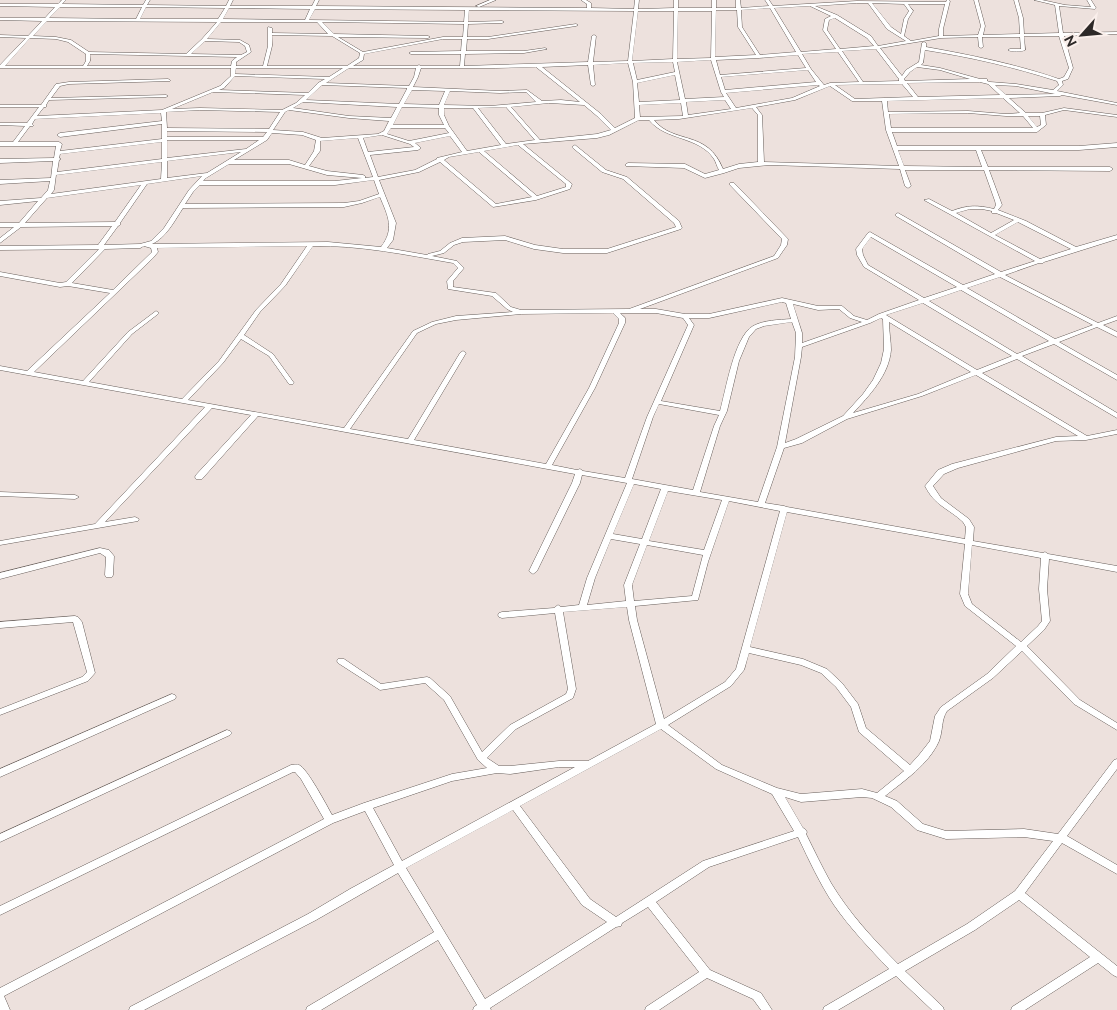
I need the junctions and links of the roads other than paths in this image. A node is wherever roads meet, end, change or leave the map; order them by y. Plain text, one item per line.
1 (64, 0) edge
2 (148, 0) edge
3 (231, 0) edge
4 (317, 0) edge
5 (494, 0) edge
6 (583, 0) edge
7 (637, 0) edge
8 (676, 0) edge
9 (714, 0) edge
10 (738, 0) edge
11 (767, 0) edge
12 (976, 0) edge
13 (1016, 0) edge
14 (1036, 0) edge
15 (1089, 0) edge
16 (855, 1) edge
17 (883, 1) edge
18 (590, 2) edge
19 (869, 2) junction
20 (905, 2) junction
21 (948, 2) edge
22 (0, 5) edge
23 (810, 5) junction
24 (1057, 5) junction
25 (58, 6) junction
26 (142, 7) junction
27 (771, 7) junction
28 (226, 8) junction
29 (312, 8) junction
30 (467, 8) junction
31 (474, 8) junction
32 (675, 9) junction
33 (714, 9) junction
34 (737, 9) junction
35 (589, 10) junction
36 (637, 10) junction
37 (836, 16) junction
38 (0, 19) edge
39 (44, 20) junction
40 (137, 20) junction
41 (270, 21) junction
42 (306, 21) junction
43 (219, 22) junction
44 (318, 22) junction
45 (502, 22) dead end
46 (466, 23) junction
47 (576, 25) dead end
48 (1117, 33) edge
49 (270, 34) junction
50 (330, 34) junction
51 (1061, 34) junction
52 (1022, 35) junction
53 (0, 36) edge
54 (594, 36) dead end
55 (903, 36) junction
56 (980, 36) junction
57 (28, 37) junction
58 (941, 37) junction
59 (443, 38) junction
60 (463, 38) junction
61 (922, 39) junction
62 (204, 40) junction
63 (910, 42) junction
64 (878, 47) junction
65 (924, 48) junction
66 (981, 48) dead end
67 (544, 49) dead end
68 (839, 50) junction
69 (1010, 50) dead end
70 (464, 52) junction
71 (88, 53) junction
72 (362, 53) junction
73 (410, 53) dead end
74 (801, 53) junction
75 (186, 55) junction
76 (243, 56) junction
77 (759, 57) junction
78 (713, 59) junction
79 (675, 61) junction
80 (630, 62) junction
81 (590, 63) junction
82 (265, 65) junction
83 (536, 65) junction
84 (0, 66) edge
85 (233, 66) junction
86 (348, 66) junction
87 (419, 66) junction
88 (462, 66) junction
89 (917, 66) junction
90 (84, 67) junction
91 (147, 68) junction
92 (809, 69) junction
93 (676, 73) junction
94 (233, 75) junction
95 (719, 76) junction
96 (330, 78) junction
97 (168, 80) dead end
98 (1059, 80) junction
99 (137, 81) junction
100 (902, 81) junction
101 (987, 81) junction
102 (635, 82) junction
103 (862, 83) junction
104 (320, 84) junction
105 (821, 84) junction
106 (830, 84) junction
107 (593, 85) dead end
108 (410, 88) junction
109 (448, 90) junction
110 (212, 91) junction
111 (723, 92) junction
112 (1054, 92) junction
113 (309, 94) junction
114 (1060, 95) junction
115 (166, 96) dead end
116 (1003, 97) junction
117 (727, 98) junction
118 (916, 98) junction
119 (49, 99) junction
120 (682, 100) junction
121 (884, 100) junction
122 (302, 101) junction
123 (541, 103) junction
124 (585, 104) junction
125 (637, 104) junction
126 (1117, 104) edge
127 (400, 105) junction
128 (0, 106) edge
129 (44, 106) junction
130 (507, 106) junction
131 (753, 106) junction
132 (441, 107) junction
133 (474, 107) junction
134 (289, 108) junction
135 (163, 110) junction
136 (734, 110) junction
137 (283, 111) junction
138 (886, 113) junction
139 (1024, 114) junction
140 (1042, 114) junction
141 (1117, 116) edge
142 (686, 117) junction
143 (36, 118) junction
144 (638, 119) junction
145 (651, 119) junction
146 (392, 120) junction
147 (165, 122) junction
148 (0, 124) edge
149 (31, 124) junction
150 (389, 126) junction
151 (447, 127) junction
152 (61, 129) dead end
153 (165, 129) junction
154 (614, 130) junction
155 (889, 130) junction
156 (1037, 130) junction
157 (271, 131) junction
158 (383, 134) junction
159 (453, 134) junction
160 (60, 135) junction
161 (360, 137) junction
162 (165, 139) junction
163 (265, 139) junction
164 (318, 140) junction
165 (538, 141) junction
166 (412, 142) junction
167 (519, 143) junction
168 (0, 144) edge
169 (14, 144) junction
170 (60, 144) junction
171 (1117, 145) edge
172 (505, 146) junction
173 (576, 147) dead end
174 (896, 148) junction
175 (978, 148) junction
176 (248, 150) junction
177 (481, 151) junction
178 (466, 153) junction
179 (367, 154) junction
180 (59, 156) junction
181 (439, 159) junction
182 (165, 160) junction
183 (0, 161) edge
184 (226, 162) junction
185 (760, 163) junction
186 (628, 166) dead end
187 (306, 167) junction
188 (902, 168) junction
189 (986, 168) junction
190 (1110, 168) dead end
191 (722, 172) junction
192 (207, 174) junction
193 (54, 176) junction
194 (371, 179) junction
195 (164, 180) junction
196 (0, 182) edge
197 (145, 183) junction
198 (198, 183) junction
199 (732, 184) dead end
200 (908, 186) dead end
201 (382, 195) junction
202 (45, 198) junction
203 (536, 198) junction
204 (927, 200) dead end
205 (0, 202) edge
206 (181, 206) junction
207 (994, 212) junction
208 (952, 213) junction
209 (898, 215) dead end
210 (1018, 220) junction
211 (21, 224) junction
212 (118, 224) junction
213 (0, 225) edge
214 (991, 235) junction
215 (1117, 237) edge
216 (0, 241) edge
217 (311, 244) junction
218 (140, 246) junction
219 (154, 246) junction
220 (102, 247) junction
221 (0, 248) edge
222 (1076, 249) junction
223 (383, 250) junction
224 (424, 257) junction
225 (1041, 262) junction
226 (0, 274) edge
227 (1001, 275) junction
228 (68, 284) junction
229 (962, 287) junction
230 (114, 292) junction
231 (789, 301) junction
232 (923, 301) junction
233 (520, 312) junction
234 (628, 312) junction
235 (156, 313) dead end
236 (616, 313) junction
237 (685, 316) junction
238 (883, 316) junction
239 (1117, 318) edge
240 (795, 320) junction
241 (868, 322) junction
242 (1098, 325) junction
243 (1117, 335) edge
244 (240, 336) junction
245 (1055, 340) junction
246 (799, 346) junction
247 (463, 353) dead end
248 (1017, 356) junction
249 (0, 368) edge
250 (29, 373) junction
251 (976, 373) junction
252 (1117, 378) edge
253 (85, 383) junction
254 (291, 384) dead end
255 (184, 400) junction
256 (656, 402) junction
257 (211, 405) junction
258 (256, 414) junction
259 (723, 414) junction
260 (1117, 416) edge
261 (845, 418) junction
262 (346, 430) junction
263 (1117, 432) edge
264 (1086, 438) junction
265 (410, 441) junction
266 (781, 447) junction
267 (548, 466) junction
268 (580, 472) junction
269 (200, 477) dead end
270 (630, 480) junction
271 (665, 488) junction
272 (696, 493) junction
273 (0, 494) edge
274 (75, 497) dead end
275 (726, 498) junction
276 (761, 504) junction
277 (784, 508) junction
278 (135, 519) dead end
279 (98, 524) junction
280 (608, 536) junction
281 (645, 541) junction
282 (969, 542) junction
283 (0, 543) edge
284 (707, 553) junction
285 (1045, 556) junction
286 (1117, 569) edge
287 (532, 571) dead end
288 (110, 575) dead end
289 (0, 576) edge
290 (628, 602) junction
291 (583, 606) junction
292 (558, 608) junction
293 (502, 615) dead end
294 (0, 625) edge
295 (1023, 647) junction
296 (746, 650) junction
297 (341, 661) dead end
298 (172, 697) dead end
299 (0, 712) edge
300 (661, 725) junction
301 (1117, 727) edge
302 (228, 733) dead end
303 (481, 758) junction
304 (1117, 762) edge
305 (589, 764) junction
306 (497, 769) junction
307 (909, 770) junction
308 (0, 772) edge
309 (775, 791) junction
310 (878, 797) junction
311 (514, 805) junction
312 (367, 806) junction
313 (330, 820) junction
314 (802, 832) junction
315 (0, 838) edge
316 (1062, 838) junction
317 (400, 867) junction
318 (1117, 870) edge
319 (1019, 894) junction
320 (650, 902) junction
321 (0, 911) edge
322 (617, 923) junction
323 (440, 934) junction
324 (1098, 957) junction
325 (896, 969) junction
326 (1117, 972) edge
327 (706, 973) junction
328 (0, 993) edge
329 (0, 998) edge
330 (483, 1009) edge
331 (5, 1010) edge
332 (134, 1010) edge
333 (312, 1010) edge
334 (650, 1010) edge
335 (767, 1010) edge
336 (828, 1010) edge
337 (939, 1010) edge
338 (1016, 1010) edge

1 - 25 street
2 - 26 street
3 - 28 street
4 - 29 street
5 - 31 street
6 - 18 street
7 - 36 street
8 - 32 street
9 - 33 street
10 - 34 street
11 - 27 street
12 - 56 street
13 - 52 street
14 - 24 street
15 - 24 street
16 - 19 street
16 - 23 street
17 - 19 street
17 - 20 street
18 - 35 street
19 - 55 street
20 - 21 street
20 - 55 street
21 - 58 street
22 - 25 street
23 - 27 street
23 - 37 street
24 - 51 street
25 - 26 street
25 - 39 street
26 - 28 street
26 - 40 street
27 - 34 street
27 - 74 street
28 - 29 street
28 - 43 street
29 - 30 street
29 - 42 street
30 - 31 street
30 - 46 street
31 - 35 street
32 - 33 street
32 - 36 street
32 - 79 street
33 - 34 street
33 - 78 street
34 - 77 street
35 - 36 street
36 - 80 street
37 - 64 street
37 - 68 street
38 - 39 street
39 - 40 street
39 - 57 street
40 - 43 street
41 - 42 street
41 - 43 street
41 - 49 street
42 - 44 street
43 - 62 street
44 - 46 street
44 - 50 street
45 - 46 street
46 - 60 street
47 - 60 street
48 - 51 street
49 - 50 street
49 - 82 street
50 - 59 street
50 - 72 street
51 - 52 street
51 - 98 street
52 - 56 street
52 - 69 street
53 - 57 street
54 - 81 street
55 - 63 street
56 - 58 street
56 - 66 street
57 - 71 street
57 - 84 street
58 - 61 street
59 - 60 street
59 - 72 street
60 - 70 street
61 - 63 street
61 - 65 street
62 - 75 street
62 - 76 street
63 - 64 street
64 - 68 street
64 - 100 street
65 - 89 street
65 - 98 street
67 - 70 street
68 - 74 street
68 - 103 street
70 - 73 street
70 - 88 street
71 - 75 street
71 - 90 street
72 - 86 street
74 - 77 street
74 - 92 street
75 - 76 street
76 - 85 street
77 - 78 street
78 - 79 street
78 - 95 street
79 - 80 street
79 - 93 street
80 - 81 street
80 - 102 street
81 - 83 street
81 - 107 street
82 - 85 street
82 - 86 street
83 - 88 street
83 - 124 street
84 - 90 street
85 - 91 street
85 - 94 street
86 - 87 street
86 - 96 street
87 - 88 street
87 - 108 street
89 - 100 street
89 - 101 street
90 - 91 street
91 - 99 street
92 - 95 street
92 - 105 street
93 - 102 street
93 - 120 street
94 - 96 street
94 - 110 street
95 - 111 street
96 - 104 street
97 - 99 street
98 - 112 street
99 - 119 street
100 - 101 street
100 - 103 street
100 - 118 street
101 - 112 street
101 - 116 street
102 - 125 street
103 - 106 street
104 - 108 street
104 - 113 street
105 - 106 street
105 - 111 street
105 - 131 street
106 - 121 street
108 - 109 street
108 - 127 street
109 - 123 street
109 - 132 street
110 - 113 street
110 - 135 street
111 - 117 street
112 - 114 street
113 - 122 street
114 - 116 street
114 - 126 street
115 - 119 street
116 - 118 street
116 - 139 street
117 - 120 street
117 - 136 street
118 - 121 street
119 - 129 street
120 - 125 street
120 - 142 street
121 - 138 street
122 - 127 street
122 - 134 street
123 - 124 street
123 - 130 street
124 - 154 street
125 - 144 street
127 - 132 street
127 - 146 street
128 - 129 street
129 - 143 street
130 - 133 street
130 - 165 street
131 - 136 street
131 - 185 street
132 - 133 street
132 - 151 street
133 - 172 street
134 - 137 street
134 - 146 street
135 - 137 street
135 - 143 street
135 - 147 street
136 - 142 street
137 - 157 street
138 - 139 street
138 - 155 street
139 - 140 street
139 - 156 street
140 - 141 street
140 - 156 street
142 - 145 street
143 - 149 street
144 - 145 street
144 - 154 street
145 - 191 street
146 - 150 street
147 - 153 street
147 - 160 street
148 - 149 street
149 - 169 street
150 - 151 street
150 - 158 street
151 - 159 street
152 - 160 street
153 - 157 street
153 - 162 street
154 - 165 street
155 - 156 street
155 - 174 street
157 - 163 street
157 - 164 street
158 - 161 street
158 - 166 street
159 - 166 street
159 - 178 street
160 - 170 street
161 - 164 street
161 - 179 street
162 - 163 street
162 - 180 street
162 - 182 street
163 - 176 street
164 - 187 street
165 - 167 street
166 - 179 street
167 - 172 street
167 - 203 street
168 - 169 street
169 - 170 street
170 - 180 street
171 - 175 street
172 - 177 street
173 - 224 street
174 - 175 street
174 - 188 street
175 - 189 street
176 - 182 street
176 - 184 street
177 - 178 street
177 - 203 street
178 - 181 street
179 - 194 street
180 - 183 street
180 - 193 street
181 - 194 street
181 - 203 street
182 - 193 street
182 - 195 street
184 - 187 street
184 - 192 street
185 - 188 street
185 - 191 street
186 - 191 street
187 - 194 street
188 - 189 street
188 - 200 street
189 - 190 street
189 - 207 street
192 - 195 street
192 - 198 street
193 - 196 street
193 - 202 street
194 - 198 street
194 - 201 street
195 - 197 street
197 - 202 street
197 - 212 street
198 - 206 street
199 - 234 street
201 - 206 street
201 - 223 street
202 - 205 street
202 - 211 street
204 - 208 street
206 - 218 street
207 - 208 street
207 - 210 street
208 - 214 street
209 - 227 street
210 - 214 street
210 - 222 street
211 - 212 street
211 - 213 street
211 - 216 street
212 - 220 street
214 - 225 street
215 - 222 street
217 - 219 street
217 - 223 street
217 - 244 street
218 - 219 street
218 - 220 street
219 - 230 street
220 - 221 street
220 - 228 street
222 - 225 street
223 - 224 street
224 - 233 street
225 - 227 street
226 - 228 street
227 - 229 street
227 - 242 street
228 - 230 street
229 - 232 street
229 - 232 street
229 - 245 street
230 - 250 street
231 - 237 street
231 - 240 street
231 - 241 street
232 - 238 street
232 - 248 street
233 - 236 street
233 - 262 street
234 - 236 street
234 - 237 street
235 - 253 street
236 - 267 street
237 - 256 street
238 - 241 street
238 - 251 street
238 - 261 street
239 - 242 street
240 - 246 street
240 - 259 street
241 - 246 street
242 - 243 street
242 - 245 street
244 - 254 street
244 - 255 street
245 - 248 street
245 - 252 street
246 - 266 street
247 - 265 street
248 - 251 street
248 - 260 street
249 - 250 street
250 - 253 street
251 - 261 street
251 - 264 street
253 - 255 street
255 - 257 street
256 - 259 street
256 - 270 street
257 - 258 street
257 - 279 street
258 - 262 street
258 - 269 street
259 - 272 street
261 - 266 street
262 - 265 street
263 - 264 street
264 - 282 street
265 - 267 street
266 - 276 street
267 - 268 street
268 - 270 street
268 - 287 street
270 - 271 street
270 - 280 street
271 - 272 street
271 - 281 street
272 - 275 street
273 - 274 street
275 - 276 street
275 - 284 street
276 - 277 street
277 - 282 street
277 - 296 street
278 - 279 street
279 - 283 street
280 - 281 street
280 - 291 street
281 - 284 street
281 - 290 street
282 - 285 street
282 - 295 street
284 - 290 street
285 - 286 street
285 - 295 street
288 - 289 street
290 - 291 street
290 - 300 street
291 - 292 street
292 - 293 street
292 - 303 street
294 - 299 street
295 - 301 street
295 - 307 street
296 - 300 street
296 - 307 street
297 - 303 street
298 - 308 street
300 - 305 street
300 - 309 street
302 - 315 street
303 - 306 street
304 - 316 street
305 - 306 street
305 - 311 street
306 - 312 street
307 - 310 street
309 - 310 street
309 - 314 street
310 - 316 street
311 - 317 street
311 - 322 street
312 - 313 street
312 - 317 street
313 - 321 street
313 - 328 street
314 - 320 street
314 - 325 street
316 - 318 street
316 - 319 street
317 - 323 street
317 - 332 street
319 - 324 street
319 - 325 street
320 - 322 street
320 - 327 street
322 - 330 street
323 - 330 street
323 - 333 street
324 - 326 street
324 - 338 street
325 - 336 street
325 - 337 street
327 - 334 street
327 - 335 street
329 - 331 street

